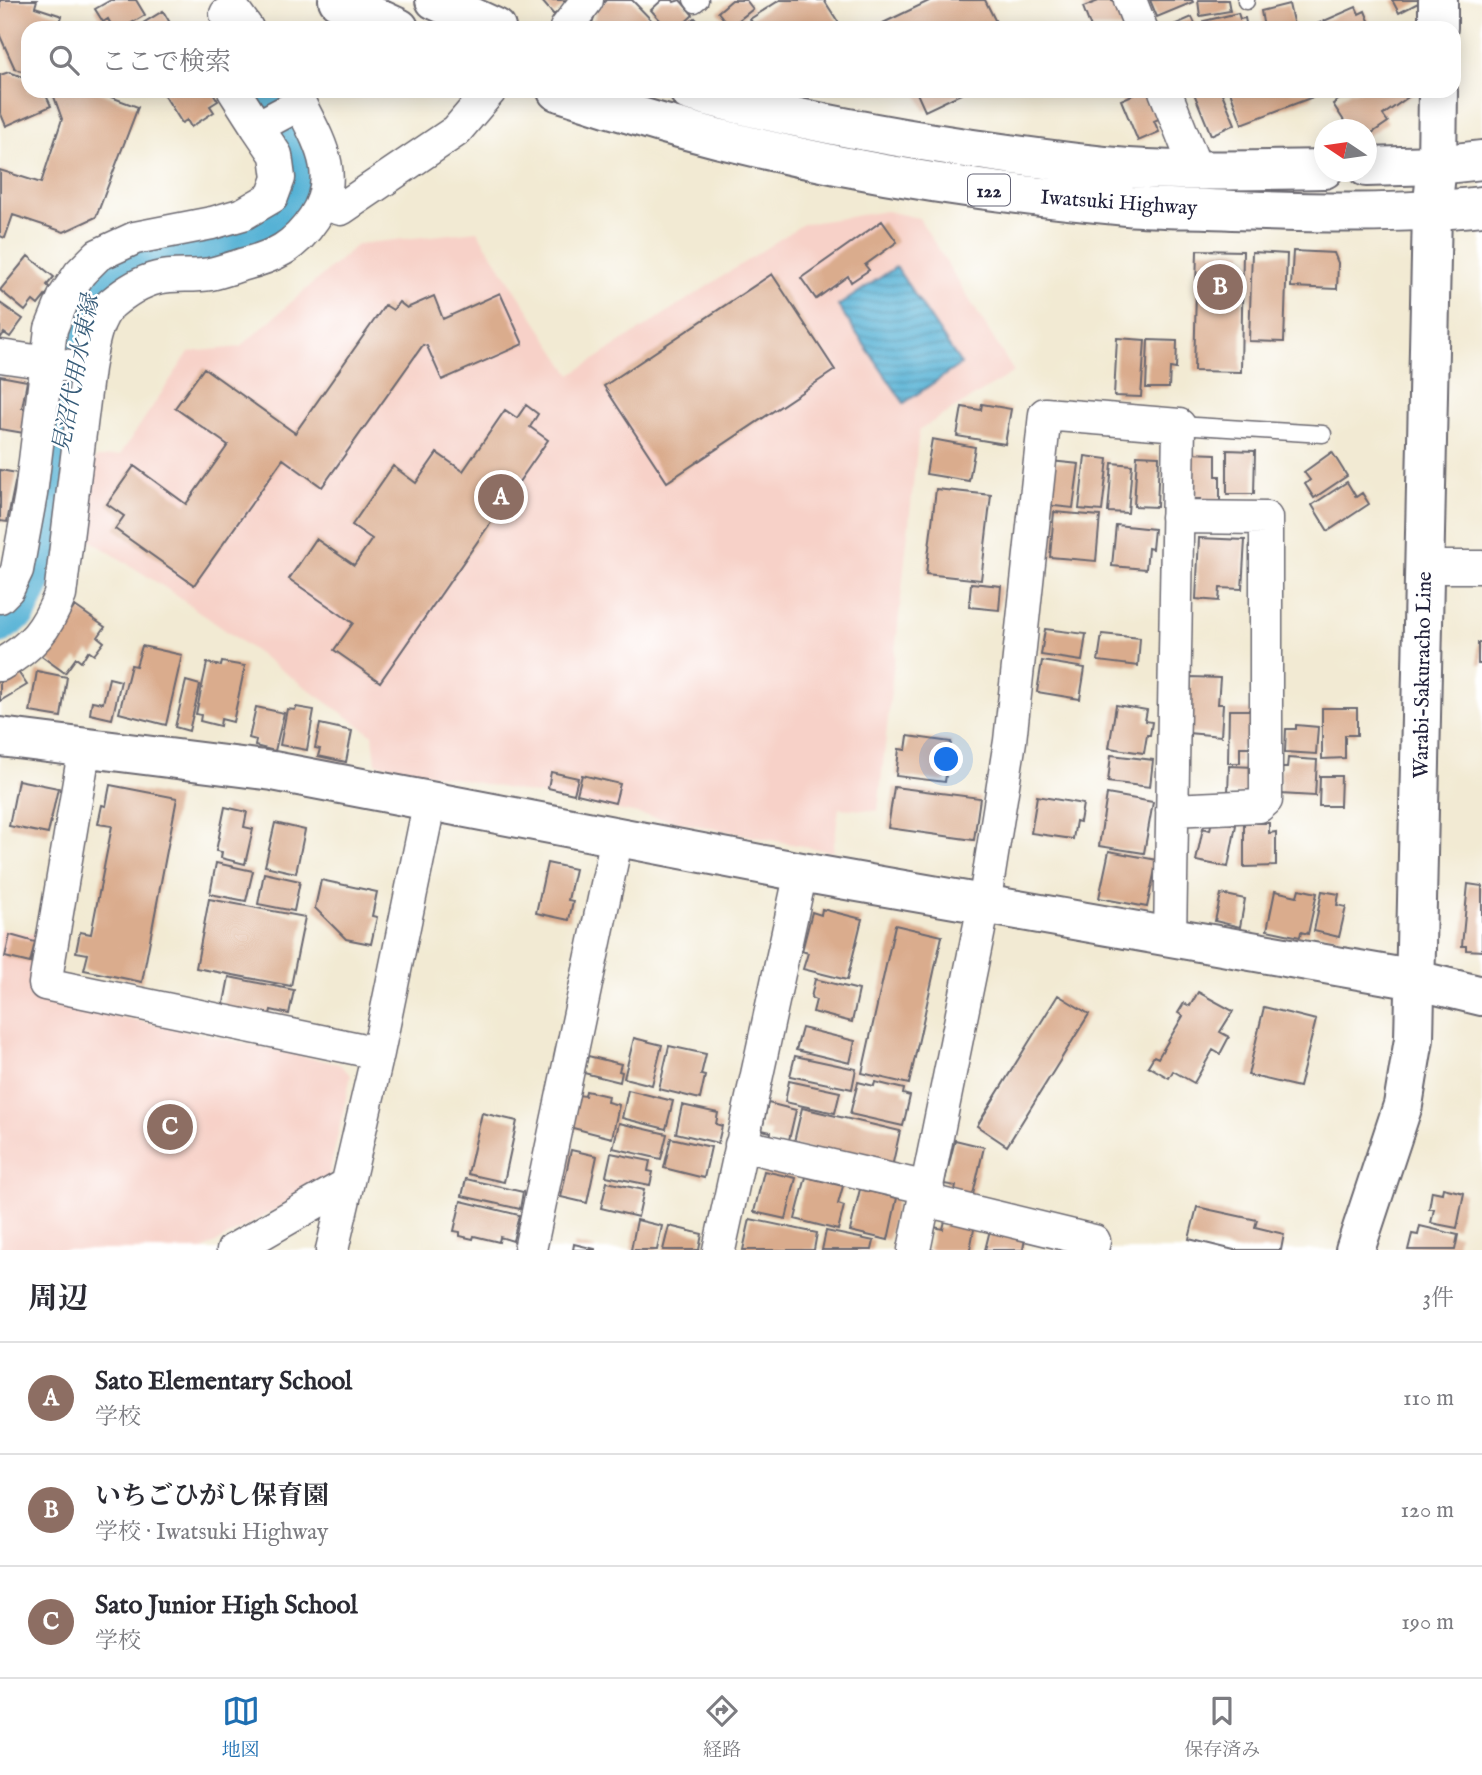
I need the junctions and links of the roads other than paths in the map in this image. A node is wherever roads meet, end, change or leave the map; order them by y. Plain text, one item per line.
1 (338, 0) edge
2 (435, 0) edge
3 (587, 0) edge
4 (692, 0) edge
5 (700, 0) edge
6 (1130, 0) edge
7 (1438, 0) edge
8 (384, 21) edge
9 (481, 21) edge
10 (571, 21) edge
11 (1138, 21) edge
12 (1438, 21) edge
13 (250, 98) edge
14 (484, 98) edge
15 (581, 98) edge
16 (715, 98) edge
17 (1169, 98) edge
18 (1438, 98) edge
19 (280, 111) edge
20 (1482, 160) edge
21 (1437, 165) junction
22 (1377, 167) edge
23 (1196, 169) junction
24 (1314, 169) edge
25 (323, 204) junction
26 (1482, 206) edge
27 (1432, 211) junction
28 (0, 356) edge
29 (48, 363) junction
30 (88, 368) junction
31 (1179, 425) junction
32 (1324, 434) dead end
33 (1177, 517) junction
34 (1424, 567) junction
35 (1482, 567) edge
36 (0, 597) edge
37 (0, 665) edge
38 (0, 737) edge
39 (85, 746) junction
40 (430, 800) junction
41 (1172, 810) junction
42 (617, 837) junction
43 (801, 872) junction
44 (984, 905) junction
45 (1170, 938) junction
46 (1416, 980) junction
47 (1482, 996) edge
48 (378, 1053) junction
49 (741, 1144) junction
50 (346, 1185) junction
51 (926, 1194) junction
52 (233, 1250) edge
53 (332, 1250) edge
54 (530, 1250) edge
55 (719, 1250) edge
56 (914, 1250) edge
57 (1092, 1250) edge
58 (1354, 1250) edge

1 - 8 main road
2 - 9 main road
3 - 10 street
4 - 5 lane
6 - 11 street
7 - 12 main road
13 - 19 street
14 - 25 street
15 - 27 main road, Iwatsuki Highway / 122
16 - 23 main road, Iwatsuki Highway / 122
17 - 23 street
18 - 21 main road, Warabi-Sakuracho Line
19 - 25 street
19 - 29 street
20 - 21 main road
21 - 22 main road
21 - 27 main road, Warabi-Sakuracho Line
23 - 24 main road, Iwatsuki Highway / 122
25 - 30 street
26 - 27 main road, Iwatsuki Highway / 122
27 - 34 main road, Warabi-Sakuracho Line
28 - 29 street
29 - 30 street
29 - 36 street
30 - 37 street
31 - 32 lane
31 - 33 street
31 - 44 street
33 - 41 street
33 - 41 street
34 - 35 street
34 - 46 main road, Warabi-Sakuracho Line
38 - 39 main road
39 - 40 main road
39 - 48 street
40 - 42 main road
40 - 48 street
41 - 45 street
42 - 43 main road
42 - 54 street
43 - 44 main road
43 - 49 street
44 - 45 main road
44 - 51 street
45 - 46 main road
46 - 47 main road
46 - 58 main road, Warabi-Sakuracho Line
48 - 50 street
49 - 51 street
49 - 55 street
50 - 52 street
50 - 53 street
51 - 56 street
51 - 57 street

